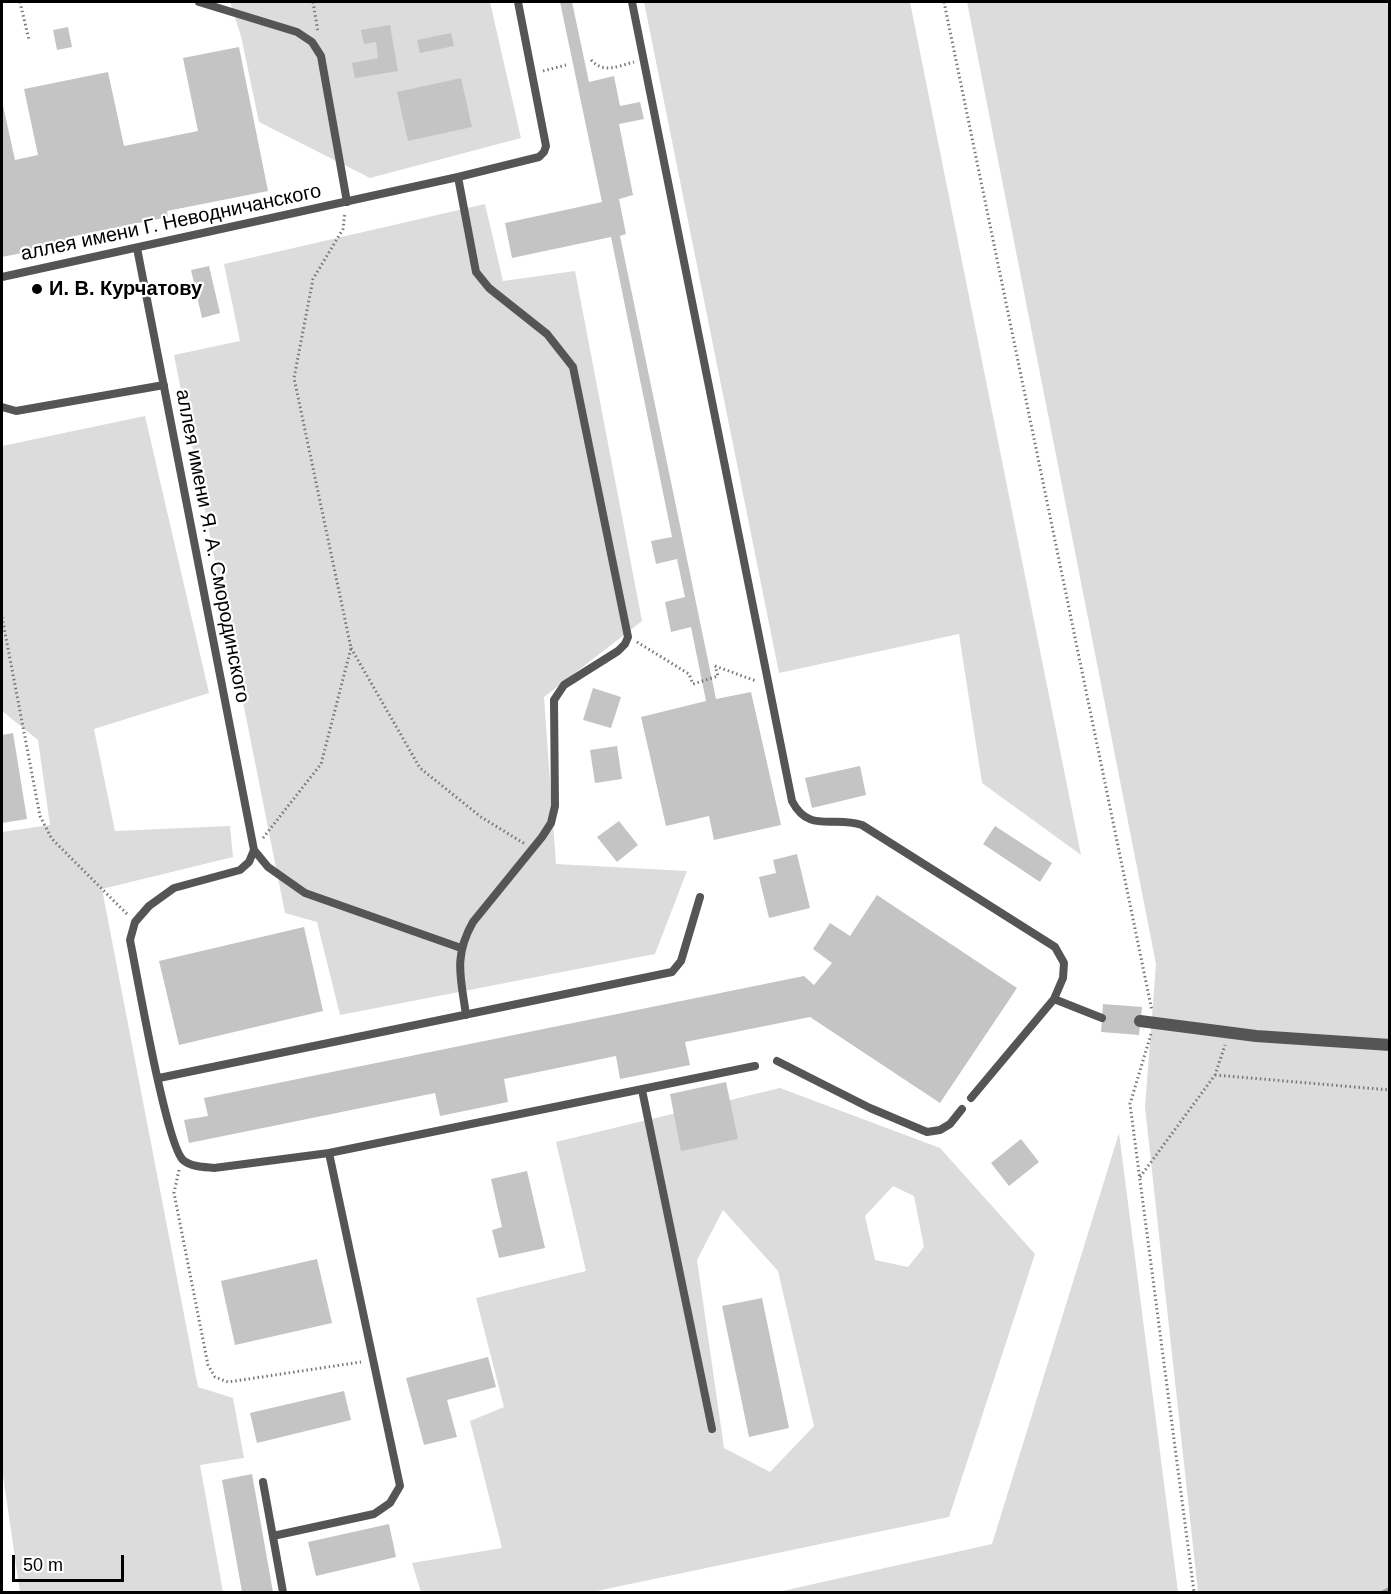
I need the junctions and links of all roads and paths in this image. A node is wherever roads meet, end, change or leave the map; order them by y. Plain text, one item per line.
1 (20, 2) edge
2 (199, 2) edge
3 (313, 2) edge
4 (518, 2) edge
5 (632, 2) edge
6 (944, 2) edge
7 (29, 40) dead end
8 (321, 56) junction
9 (591, 60) dead end
10 (644, 60) junction
11 (566, 65) dead end
12 (532, 74) junction
13 (458, 177) junction
14 (347, 201) junction
15 (137, 248) junction
16 (2, 277) edge
17 (164, 385) junction
18 (2, 407) edge
19 (2, 617) edge
20 (628, 637) junction
21 (351, 648) junction
22 (770, 686) junction
23 (533, 849) junction
24 (254, 850) junction
25 (700, 897) dead end
26 (135, 922) junction
27 (461, 948) junction
28 (1054, 999) junction
29 (466, 1015) junction
30 (1102, 1018) dead end
31 (1140, 1021) dead end
32 (1155, 1022) junction
33 (1229, 1032) junction
34 (1389, 1045) edge
35 (777, 1061) dead end
36 (755, 1066) dead end
37 (1215, 1076) junction
38 (159, 1078) junction
39 (642, 1090) junction
40 (1389, 1090) edge
41 (971, 1098) dead end
42 (962, 1109) dead end
43 (328, 1153) junction
44 (182, 1159) junction
45 (1139, 1179) junction
46 (373, 1360) junction
47 (712, 1429) dead end
48 (263, 1482) dead end
49 (273, 1536) junction
50 (283, 1593) edge
51 (1194, 1593) edge

1 - 7 path
2 - 8 lane
3 - 8 path
4 - 12 lane
5 - 10 lane
6 - 32 path
8 - 14 lane
9 - 10 path
10 - 22 lane
11 - 12 path
12 - 13 lane, аллея имени Г. Неводничанского
13 - 14 lane, аллея имени Г. Неводничанского
13 - 20 lane
14 - 15 lane, аллея имени Г. Неводничанского
14 - 21 path
15 - 16 lane, аллея имени Г. Неводничанского
15 - 17 lane, аллея имени Я. А. Смородинского
17 - 18 lane
17 - 24 lane, аллея имени Я. А. Смородинского
19 - 26 path
20 - 22 path
20 - 23 lane
21 - 23 path
21 - 24 path
22 - 28 lane
23 - 27 lane
24 - 26 lane
24 - 27 lane
25 - 29 lane
26 - 38 lane
27 - 29 lane
28 - 30 lane
28 - 41 lane
29 - 38 lane
31 - 32 street
32 - 33 street
32 - 45 path
33 - 34 street
33 - 37 path
35 - 42 lane
36 - 39 lane
37 - 40 path
37 - 45 path
38 - 44 lane
39 - 43 lane
39 - 47 lane
43 - 44 lane
43 - 46 lane
44 - 46 path
45 - 51 path
46 - 49 lane
48 - 49 lane
49 - 50 lane

